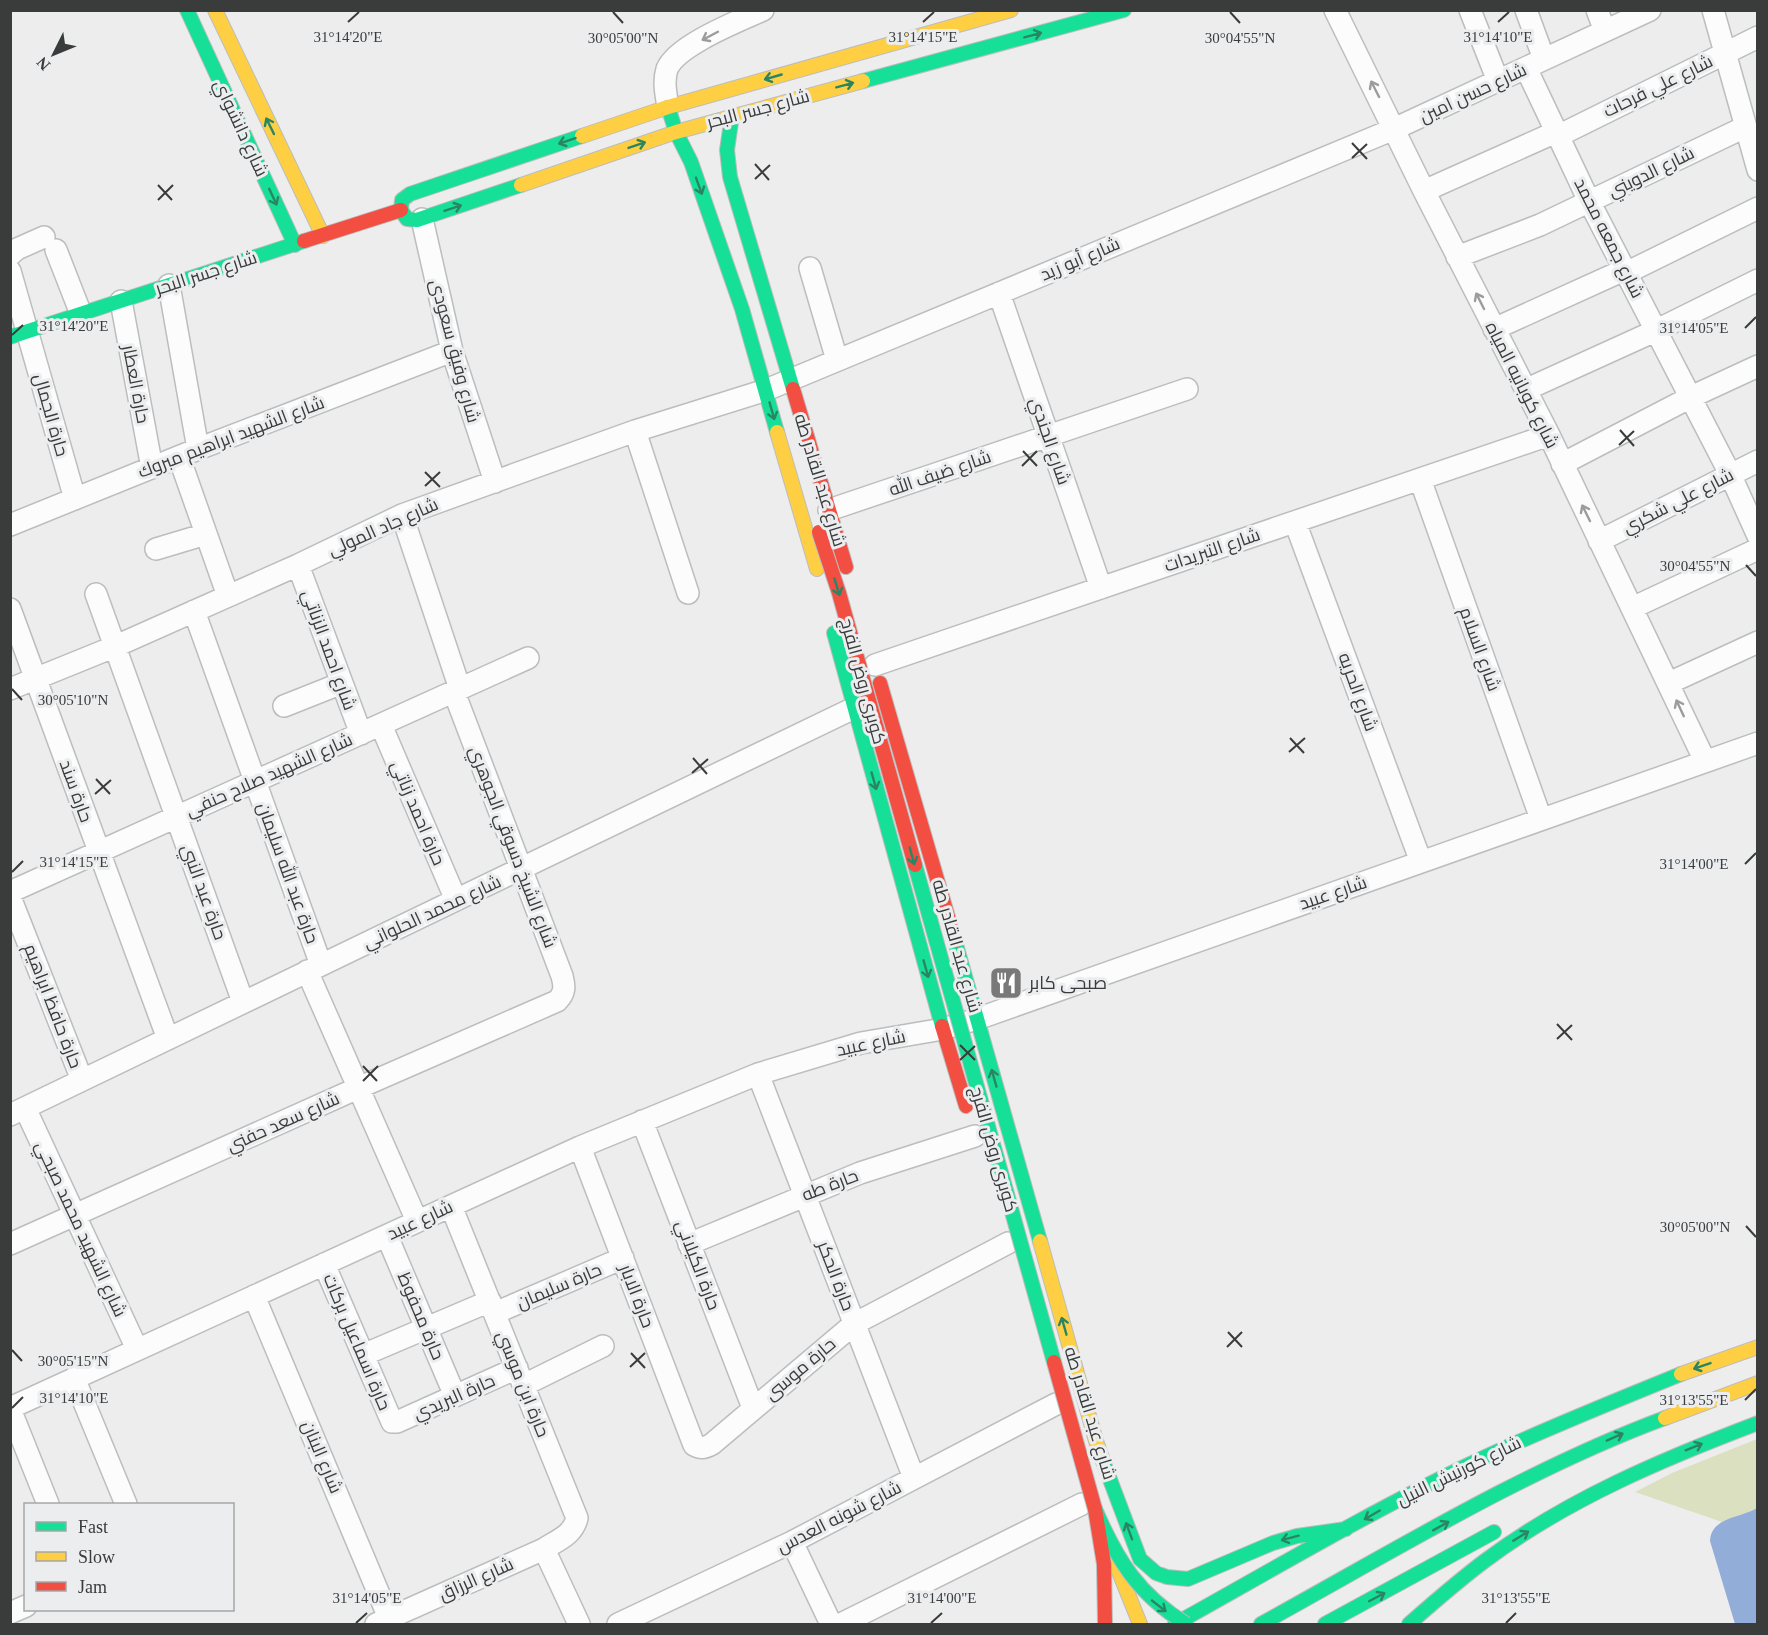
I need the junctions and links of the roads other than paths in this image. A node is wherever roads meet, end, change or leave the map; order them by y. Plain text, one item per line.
1 (187, 10) edge
2 (214, 10) edge
3 (763, 10) edge
4 (1011, 10) edge
5 (1124, 10) edge
6 (1335, 10) edge
7 (1470, 10) edge
8 (1526, 10) edge
9 (1596, 10) edge
10 (1650, 10) edge
11 (1713, 10) edge
12 (730, 17) edge
13 (1605, 31) junction
14 (1758, 37) edge
15 (1724, 53) junction
16 (1535, 64) junction
17 (1498, 81) junction
18 (668, 107) junction
19 (732, 116) junction
20 (1394, 129) junction
21 (1750, 130) edge
22 (676, 132) junction
23 (1557, 134) junction
24 (1758, 170) edge
25 (1424, 191) junction
26 (1589, 201) junction
27 (1758, 208) edge
28 (401, 210) junction
29 (422, 219) junction
30 (323, 236) junction
31 (295, 245) junction
32 (10, 255) edge
33 (1457, 257) junction
34 (810, 268) dead end
35 (10, 271) edge
36 (1625, 271) junction
37 (1758, 280) edge
38 (169, 285) junction
39 (999, 293) junction
40 (121, 301) junction
41 (81, 314) junction
42 (1494, 329) junction
43 (1655, 331) junction
44 (19, 334) edge
45 (452, 351) junction
46 (837, 360) junction
47 (1758, 366) edge
48 (789, 380) junction
49 (1187, 389) dead end
50 (766, 390) junction
51 (1525, 390) junction
52 (1691, 397) junction
53 (634, 431) junction
54 (1549, 435) junction
55 (1048, 436) junction
56 (189, 453) junction
57 (1758, 461) edge
58 (1562, 464) junction
59 (152, 468) junction
60 (790, 474) junction
61 (1730, 474) junction
62 (1420, 479) junction
63 (495, 482) junction
64 (75, 499) junction
65 (829, 510) junction
66 (402, 516) junction
67 (1295, 522) junction
68 (10, 525) edge
69 (206, 534) junction
70 (1758, 536) edge
71 (1599, 541) junction
72 (156, 549) dead end
73 (1758, 549) edge
74 (298, 565) junction
75 (849, 577) dead end
76 (820, 582) dead end
77 (1101, 588) junction
78 (688, 593) dead end
79 (96, 594) dead end
80 (228, 596) junction
81 (1632, 608) junction
82 (10, 609) edge
83 (194, 611) junction
84 (829, 616) dead end
85 (1758, 642) edge
86 (116, 646) junction
87 (528, 658) dead end
88 (873, 660) joint
89 (35, 680) junction
90 (342, 683) junction
91 (1669, 683) junction
92 (10, 689) edge
93 (457, 690) junction
94 (284, 706) dead end
95 (854, 708) junction
96 (381, 725) junction
97 (361, 734) junction
98 (1758, 743) edge
99 (1705, 761) junction
100 (255, 781) junction
101 (177, 817) junction
102 (1541, 819) junction
103 (99, 852) junction
104 (1421, 862) junction
105 (522, 870) junction
106 (10, 892) edge
107 (10, 897) edge
108 (456, 900) junction
109 (314, 968) junction
110 (557, 1001) joint
111 (243, 1002) junction
112 (977, 1018) junction
113 (943, 1029) junction
114 (168, 1038) junction
115 (758, 1074) junction
116 (82, 1080) junction
117 (358, 1088) junction
118 (18, 1111) edge
119 (1004, 1114) junction
120 (642, 1121) junction
121 (974, 1131) joint
122 (580, 1147) junction
123 (988, 1179) dead end
124 (804, 1195) junction
125 (451, 1206) junction
126 (75, 1215) junction
127 (417, 1221) junction
128 (387, 1236) junction
129 (1008, 1243) junction
130 (10, 1244) edge
131 (689, 1244) junction
132 (622, 1258) junction
133 (324, 1264) junction
134 (254, 1296) junction
135 (492, 1307) junction
136 (854, 1324) junction
137 (426, 1328) junction
138 (603, 1346) dead end
139 (1758, 1347) edge
140 (137, 1349) junction
141 (363, 1355) junction
142 (521, 1377) junction
143 (74, 1378) junction
144 (1758, 1383) edge
145 (455, 1396) junction
146 (1056, 1404) junction
147 (10, 1408) edge
148 (753, 1408) junction
149 (391, 1420) joint
150 (1758, 1423) edge
151 (693, 1445) joint
152 (914, 1479) junction
153 (1582, 1499) junction
154 (48, 1503) edge
155 (126, 1503) edge
156 (1088, 1507) junction
157 (1522, 1518) dead end
158 (1503, 1527) dead end
159 (1348, 1529) junction
160 (1107, 1541) junction
161 (792, 1542) junction
162 (544, 1549) junction
163 (24, 1607) edge
164 (10, 1613) edge
165 (1091, 1617) dead end
166 (382, 1621) edge
167 (579, 1624) edge
168 (618, 1624) edge
169 (831, 1624) edge
170 (841, 1624) edge
171 (1105, 1624) edge
172 (1140, 1624) edge
173 (1175, 1624) edge
174 (1186, 1624) edge
175 (1261, 1624) edge
176 (1325, 1624) edge
177 (1409, 1624) edge

1 -> 31 main road, شارع دانشواي
30 -> 2 main road, شارع دانشواي
3 - 12 street
4 -> 18 main road, شارع جسر البحر
19 -> 5 main road, شارع جسر البحر
20 -> 6 street, شارع كوبانيه المياه
7 - 17 street
8 - 16 street, شارع جمعه محمد
9 - 13 street
10 - 13 street, شارع حسن امين
11 - 15 street
12 -> 18 street
13 - 16 street, شارع حسن امين
14 - 15 street, شارع علي فرحات
15 - 21 street
15 - 23 street, شارع علي فرحات
16 - 17 street, شارع حسن امين
16 - 23 street, شارع جمعه محمد
17 - 20 street, شارع حسن امين
18 - 22 main road, شارع عبد القادر طه
18 -> 28 main road, شارع جسر البحر
19 - 22 main road, شارع جسر البحر
19 - 48 main road, شارع عبد القادر طه
20 - 25 street, شارع كوبانيه المياه
20 - 39 street, شارع أبو زيد
21 - 24 street
21 - 26 street, شارع الدويني
29 -> 22 main road, شارع جسر البحر
22 -> 50 main road, شارع عبد القادر طه
23 - 25 street, شارع علي فرحات
23 - 26 street, شارع جمعه محمد
25 - 33 street, شارع كوبانيه المياه
26 - 33 street, شارع الدويني
26 - 36 street, شارع جمعه محمد
27 - 36 street
28 - 29 main road
28 - 30 main road, شارع جسر البحر
29 - 45 street, شارع وفيق سعودى
30 - 31 main road, شارع جسر البحر
31 - 38 main road, شارع جسر البحر
32 - 41 street
42 -> 33 street, شارع كوبانيه المياه
34 - 46 street
35 - 44 street, حارة الجمال
36 - 42 street
36 - 43 street, شارع جمعه محمد
37 - 43 street
38 - 40 main road, شارع جسر البحر
38 - 56 street
39 - 46 street, شارع أبو زيد
39 - 55 street, شارع الجندي
40 - 41 main road, شارع جسر البحر
40 - 59 street, حارة العطار
41 - 44 main road, شارع جسر البحر
42 - 51 street, شارع كوبانيه المياه
43 - 51 street
43 - 52 street, شارع جمعه محمد
44 - 64 street, حارة الجمال
45 - 56 street, شارع الشهيد ابراهيم مبروك
45 - 63 street, شارع وفيق سعودى
46 - 48 street, شارع أبو زيد
47 - 52 street
48 - 50 street, شارع أبو زيد
48 - 65 main road, شارع عبد القادر طه
49 - 55 street, شارع ضيف الله
50 - 53 street, شارع جاد المولي
50 -> 60 main road, شارع عبد القادر طه
51 - 54 street, شارع كوبانيه المياه
52 - 58 street
52 - 61 street, شارع جمعه محمد
53 - 63 street, شارع جاد المولي
53 - 78 street
54 - 58 street, شارع كوبانيه المياه
54 - 62 street, شارع التبريدات
55 - 65 street, شارع ضيف الله
55 - 77 street, شارع الجندي
56 - 59 street, شارع الشهيد ابراهيم مبروك
56 - 69 street
57 - 61 street, شارع علي شكري
71 -> 58 street, شارع كوبانيه المياه
59 - 64 street, شارع الشهيد ابراهيم مبروك
60 - 76 main road, شارع عبد القادر طه
60 -> 156 main road, كوبرى روض الفرج, bridge
61 - 70 street, شارع جمعه محمد
61 - 71 street, شارع علي شكري
62 - 67 street, شارع التبريدات
62 - 102 street, شارع السلام
63 - 66 street, شارع جاد المولي
64 - 68 street, شارع الشهيد ابراهيم مبروك
65 - 75 main road, شارع عبد القادر طه
66 - 74 street, شارع جاد المولي
66 - 93 street, شارع الشيخ دسوقي الجوهري
67 - 77 street, شارع التبريدات
67 - 104 street, شارع الحريه
69 - 72 street
69 - 80 street
71 - 81 street, شارع كوبانيه المياه
73 - 81 street
74 - 80 street, شارع جاد المولي
74 - 90 street, شارع احمد الزناتي
77 - 88 street, شارع التبريدات
79 - 86 street, حارة عبد النبي
80 - 83 street, شارع جاد المولي
81 - 91 street, شارع كوبانيه المياه
82 - 89 street, حارة سند
83 - 86 street, شارع جاد المولي
83 - 100 street, حارة عبد الله سليمان
84 - 95 main road, شارع عبد القادر طه
85 - 91 street
86 - 89 street, شارع جاد المولي
86 - 101 street, حارة عبد النبي
87 - 93 street, شارع الشهيد صلاح حنفي
88 - 112 main road, شارع عبد القادر طه
89 - 92 street, شارع جاد المولي
89 - 103 street, حارة سند
90 - 94 street
90 - 97 street, شارع احمد الزناتي
99 -> 91 street, شارع كوبانيه المياه
93 - 96 street, شارع الشهيد صلاح حنفي
93 - 105 street, شارع الشيخ دسوقي الجوهري
95 - 105 street, شارع محمد الحلواني
95 -> 113 main road, شارع عبد القادر طه
96 - 97 street, شارع الشهيد صلاح حنفي
96 - 108 street, حارة احمد زناتي
97 - 100 street, شارع الشهيد صلاح حنفي
98 - 99 street, شارع عبيد
99 - 102 street, شارع عبيد
100 - 101 street, شارع الشهيد صلاح حنفي
100 - 109 street, حارة عبد الله سليمان
101 - 103 street, شارع الشهيد صلاح حنفي
101 - 111 street, حارة عبد النبي
102 - 104 street, شارع عبيد
103 - 106 street, شارع الشهيد صلاح حنفي
103 - 114 street, حارة سند
104 - 112 street, شارع عبيد
105 - 108 street, شارع محمد الحلواني
105 - 110 street, شارع الشيخ دسوقي الجوهري
107 - 116 street, حارة حافظ ابراهيم
108 - 109 street, شارع محمد الحلواني
109 - 111 street, شارع محمد الحلواني
109 - 117 street, حارة عبد الله سليمان
110 - 117 street, شارع سعد حفني
111 - 114 street, شارع محمد الحلواني
112 - 113 street, شارع عبيد
119 -> 112 main road, شارع عبد القادر طه
113 - 115 street, شارع عبيد
113 - 121 main road, شارع عبد القادر طه
114 - 116 street, شارع محمد الحلواني
115 - 120 street, شارع عبيد
115 - 124 street, حارة الحكر
116 - 118 street, شارع محمد الحلواني
117 - 126 street, شارع سعد حفني
117 - 127 street, حارة عبد الله سليمان
118 - 126 street, شارع الشهيد محمد صبحي
159 -> 119 main road, شارع عبد القادر طه
119 - 160 main road, كوبرى روض الفرج, bridge
120 - 122 street, شارع عبيد
120 - 131 street, حارة الكيلاني
121 - 124 street, حارة طه
122 - 125 street, شارع عبيد
122 - 132 street, حارة الابار
123 - 129 main road, شارع عبد القادر طه
124 - 131 street, حارة طه
124 - 136 street, حارة الحكر
125 - 127 street, شارع عبيد
125 - 135 street, حارة ابن موسي
126 - 130 street, شارع سعد حفني
126 - 140 street, شارع الشهيد محمد صبحي
127 - 128 street, شارع عبيد
128 - 133 street, شارع عبيد
128 - 137 street, حارة محفوظ
129 - 136 street, حارة موسى
129 - 146 main road, شارع عبد القادر طه
131 - 148 street, حارة الكيلاني
132 - 135 street, حارة سليمان
132 - 151 street, حارة الابار
133 - 134 street, شارع عبيد
133 - 141 street, حارة اسماعيل بركات
134 - 140 street, شارع عبيد
134 - 166 street, شارع البنان
135 - 137 street, حارة سليمان
135 - 142 street, حارة ابن موسي
136 - 148 street, حارة موسى
136 - 152 street, حارة الحكر
137 - 141 street, حارة سليمان
137 - 145 street, حارة محفوظ
138 - 142 street, حارة البريدي
139 -> 159 main road, شارع كورنيش النيل
140 - 143 street, شارع عبيد
141 - 149 street, حارة اسماعيل بركات
142 - 145 street, حارة البريدي
142 - 162 street, حارة ابن موسي
143 - 147 street, شارع عبيد
143 - 155 street
175 -> 144 main road
145 - 149 street, حارة البريدي
146 - 152 street, شارع شونه العدس
146 - 156 main road, شارع عبد القادر طه
147 - 154 street
148 - 151 street, حارة موسى
153 -> 150 main road
152 - 161 street, شارع شونه العدس
153 - 157 main road
177 -> 153 main road
156 - 165 main road, شارع عبد القادر طه
156 - 170 street
156 - 171 main road, كوبرى روض الفرج, bridge
156 -> 174 main road, bridge
176 -> 158 main road
159 - 173 main road, شارع كورنيش النيل
160 - 171 main road, bridge
160 - 172 main road, كوبرى روض الفرج
161 - 168 street, شارع شونه العدس
161 - 169 street
162 - 166 street, شارع الرزاق
162 - 167 street
163 - 164 street

